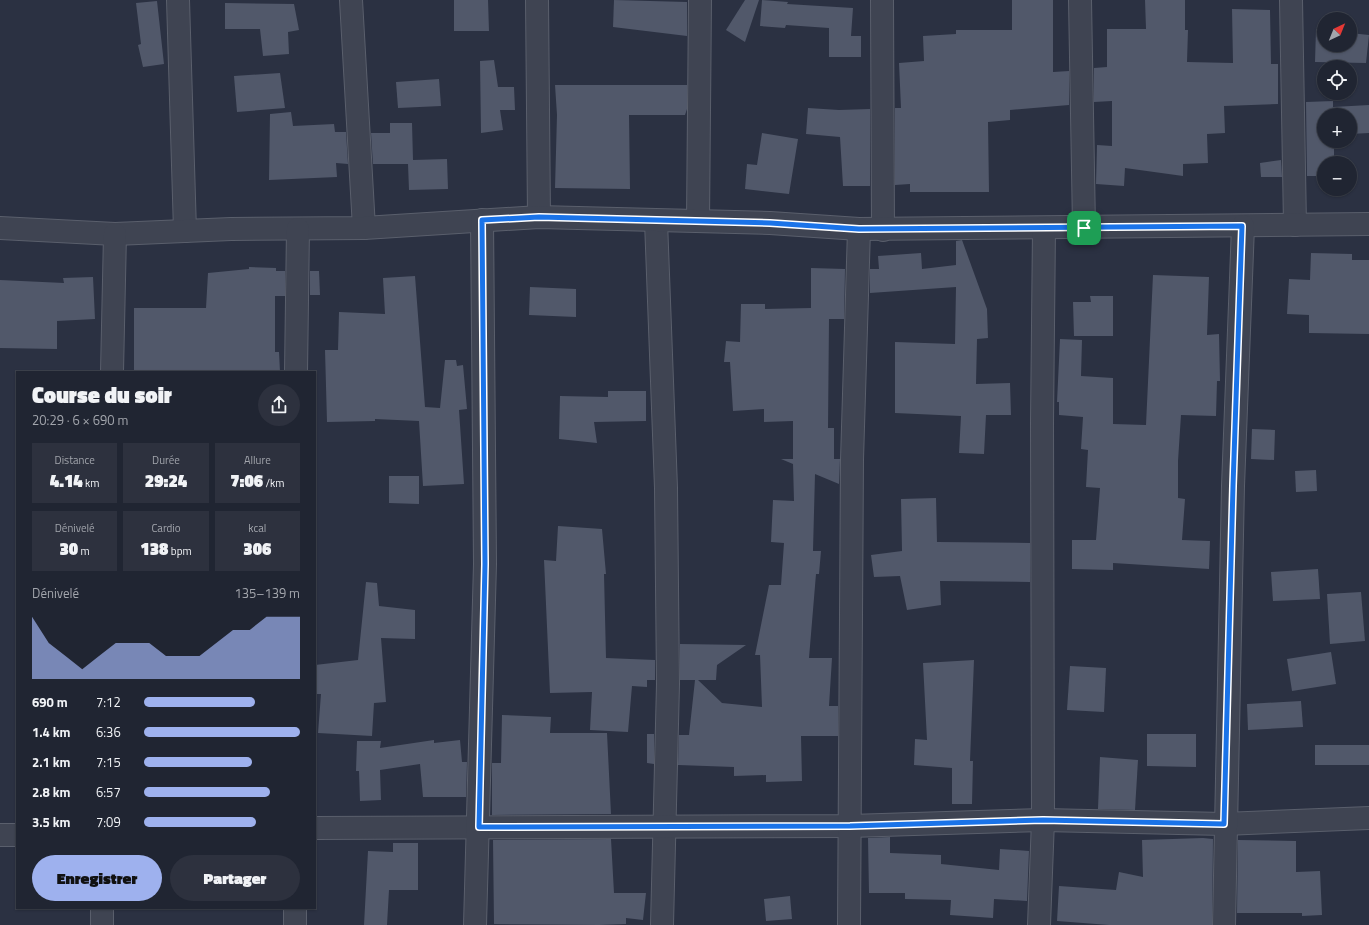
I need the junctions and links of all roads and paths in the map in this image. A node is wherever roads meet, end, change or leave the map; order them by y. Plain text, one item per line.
1 (178, 0) edge
2 (351, 0) edge
3 (538, 0) edge
4 (700, 0) edge
5 (882, 0) edge
6 (1080, 0) edge
7 (1290, 0) edge
8 (539, 217) junction
9 (482, 220) junction
10 (656, 221) junction
11 (698, 221) junction
12 (1369, 224) edge
13 (1295, 225) junction
14 (1242, 226) junction
15 (0, 228) edge
16 (364, 228) junction
17 (1044, 228) junction
18 (1084, 228) junction
19 (298, 229) junction
20 (859, 229) junction
21 (883, 230) junction
22 (185, 231) junction
23 (115, 234) junction
24 (112, 371) edge
25 (296, 371) edge
26 (1369, 818) edge
27 (1043, 820) junction
28 (1224, 824) junction
29 (850, 826) junction
30 (479, 827) junction
31 (663, 827) junction
32 (316, 828) edge
33 (0, 834) edge
34 (16, 835) edge
35 (102, 909) edge
36 (294, 909) edge
37 (102, 925) edge
38 (295, 925) edge
39 (475, 925) edge
40 (662, 925) edge
41 (849, 925) edge
42 (1039, 925) edge
43 (1224, 925) edge

1 - 22 street
2 - 16 street
3 - 8 street
4 - 11 street
5 - 21 street
6 - 18 street
7 - 13 street
8 - 9 street
8 - 10 street
9 - 16 street
9 - 30 street
10 - 11 street
10 - 31 street
11 - 20 street
12 - 13 street
13 - 14 street
14 - 18 street
14 - 28 street
15 - 23 street
16 - 19 street
17 - 18 street
17 - 21 street
17 - 27 street
19 - 22 street
19 - 25 street
20 - 21 street
20 - 29 street
22 - 23 street
23 - 24 street
26 - 28 street
27 - 28 street
27 - 29 street
27 - 42 street
28 - 43 street
29 - 31 street
29 - 41 street
30 - 31 street
30 - 32 street
30 - 39 street
31 - 40 street
33 - 34 street
35 - 37 street
36 - 38 street

